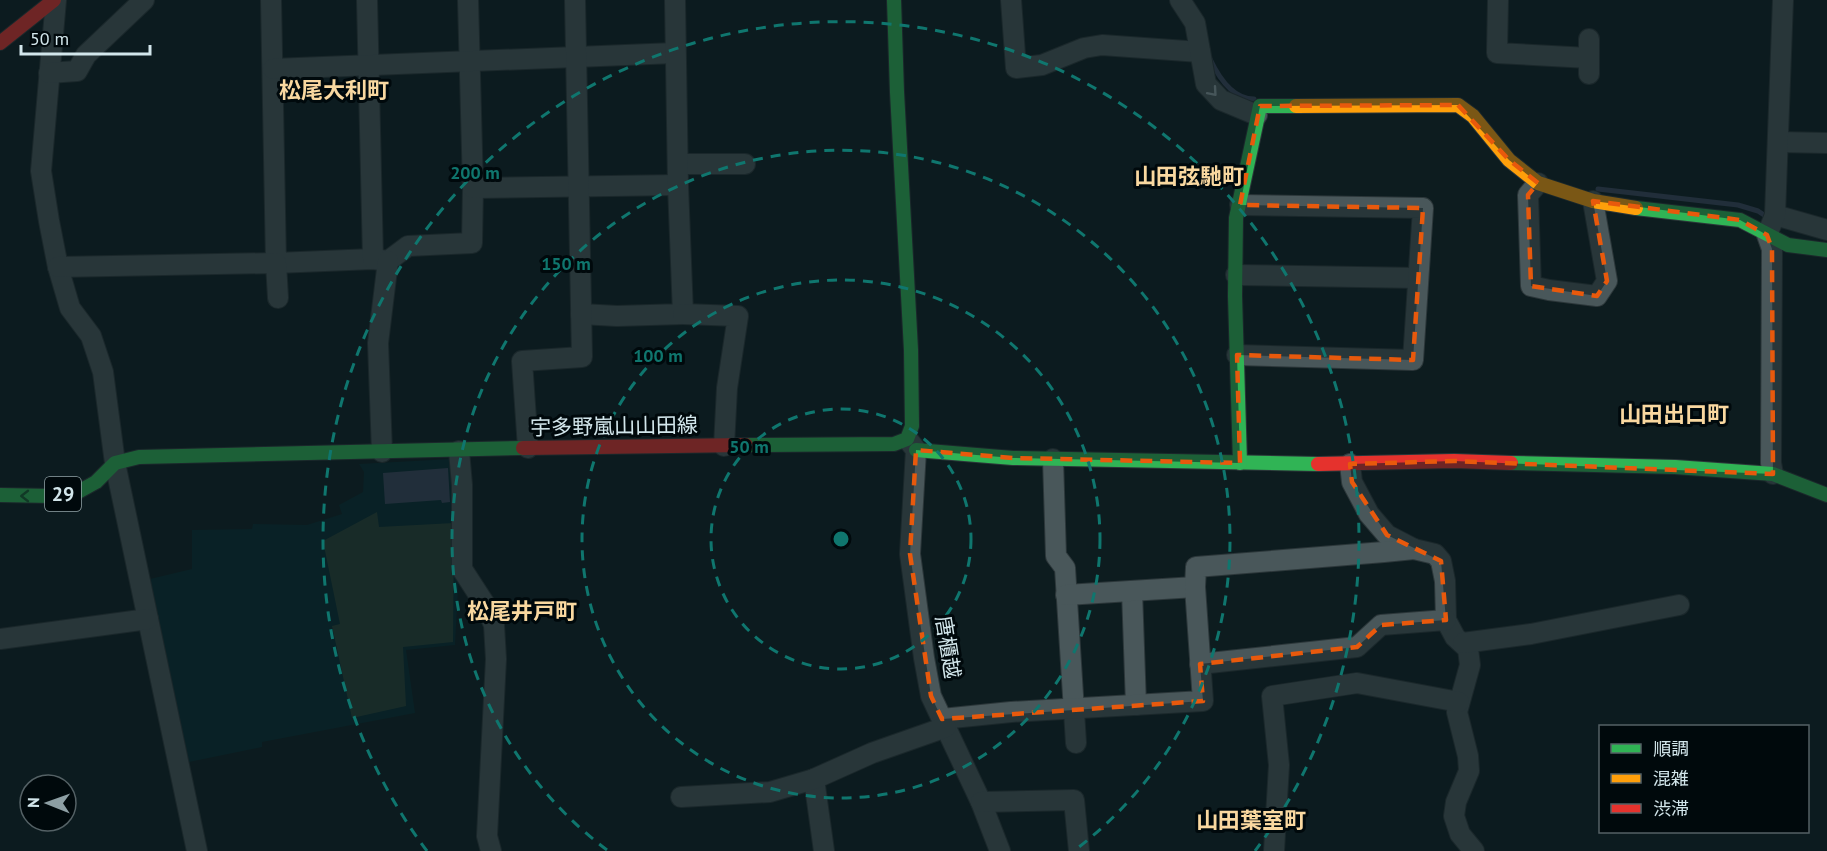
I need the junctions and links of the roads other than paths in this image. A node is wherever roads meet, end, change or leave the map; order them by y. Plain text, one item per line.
1 (55, 0) edge
2 (144, 0) edge
3 (271, 0) edge
4 (367, 0) edge
5 (468, 0) edge
6 (574, 0) edge
7 (675, 0) edge
8 (894, 0) edge
9 (1011, 0) edge
10 (1498, 0) edge
11 (1783, 0) edge
12 (1184, 2) edge
13 (0, 44) edge
14 (1200, 52) junction
15 (675, 53) junction
16 (576, 57) junction
17 (1589, 57) dead end
18 (469, 62) junction
19 (368, 66) junction
20 (273, 69) junction
21 (49, 73) junction
22 (1257, 115) junction
23 (1778, 142) junction
24 (1827, 143) edge
25 (678, 164) junction
26 (745, 164) dead end
27 (1538, 183) junction
28 (678, 185) junction
29 (577, 187) junction
30 (473, 188) junction
31 (1593, 201) junction
32 (1240, 205) junction
33 (1775, 215) junction
34 (1827, 230) edge
35 (1767, 235) junction
36 (1827, 250) edge
37 (381, 260) junction
38 (276, 263) junction
39 (58, 267) junction
40 (1236, 275) junction
41 (1418, 278) junction
42 (278, 298) dead end
43 (581, 314) junction
44 (683, 314) junction
45 (1237, 356) junction
46 (912, 445) junction
47 (724, 446) junction
48 (528, 448) junction
49 (459, 451) junction
50 (382, 452) junction
51 (1053, 459) junction
52 (115, 463) junction
53 (1240, 463) junction
54 (1350, 464) junction
55 (1773, 474) junction
56 (0, 495) edge
57 (1827, 495) edge
58 (1414, 549) junction
59 (1195, 586) junction
60 (1131, 591) junction
61 (1066, 595) junction
62 (1679, 605) dead end
63 (148, 619) junction
64 (1446, 620) junction
65 (0, 639) edge
66 (1463, 643) junction
67 (1200, 664) junction
68 (1459, 702) junction
69 (1136, 705) junction
70 (1075, 709) junction
71 (944, 723) junction
72 (1076, 743) dead end
73 (814, 779) junction
74 (681, 797) dead end
75 (981, 802) junction
76 (487, 846) edge
77 (197, 851) edge
78 (824, 851) edge
79 (1000, 851) edge
80 (1079, 851) edge
81 (1274, 851) edge
82 (1474, 851) edge

1 - 13 street
1 - 21 street
2 - 21 street
3 - 20 street
4 - 19 street
5 - 18 street
6 - 16 street
7 - 15 street
8 - 46 street
9 - 14 street
10 - 17 street
11 - 23 street
12 - 14 street
14 -> 22 street
15 - 16 street
15 - 25 street
16 - 18 street
16 - 29 street
18 - 19 street
18 - 30 street
19 - 20 street
19 - 37 street
20 - 38 street
21 - 39 street
22 - 27 street
22 - 32 street
23 - 24 street
23 - 33 street
25 - 26 street
25 - 28 street
27 - 31 street
27 - 31 street
28 - 29 street
28 - 44 street
29 - 30 street
29 - 43 street
30 - 37 street
31 - 35 street
32 - 40 street
32 - 41 street
33 - 34 street
33 - 35 street
35 - 36 street
35 - 55 street
37 - 38 street
37 - 50 street
38 - 39 street
38 - 42 street
39 - 52 street
40 - 41 street
40 - 45 street
41 - 45 street
43 - 44 street
43 - 48 street
44 - 47 street
45 - 53 street
46 - 47 street, 宇多野嵐山山田線
46 - 51 street, 宇多野嵐山山田線
46 - 71 street, 唐櫃越
47 - 48 street, 宇多野嵐山山田線
48 - 49 street, 宇多野嵐山山田線
49 - 50 street, 宇多野嵐山山田線
49 - 76 street
50 - 52 street, 宇多野嵐山山田線
51 - 53 street, 宇多野嵐山山田線
51 - 61 street
52 -> 56 street, 29
52 - 63 street
53 - 54 street, 宇多野嵐山山田線
54 - 55 street, 宇多野嵐山山田線
54 - 58 street
55 - 57 street, 宇多野嵐山山田線
58 - 59 street
58 - 64 street
59 - 60 street
59 - 67 street
60 - 61 street
60 - 69 street
61 - 70 street
62 - 66 street
63 - 65 street
63 - 77 street
64 - 66 street
64 - 67 street
66 - 68 street
67 - 69 street
68 - 81 street
68 - 82 street
69 - 70 street
70 - 71 street
70 - 72 street
71 - 73 street
71 - 75 street, 唐櫃越
73 - 74 street
73 - 78 street
75 - 79 street, 唐櫃越
75 - 80 street

